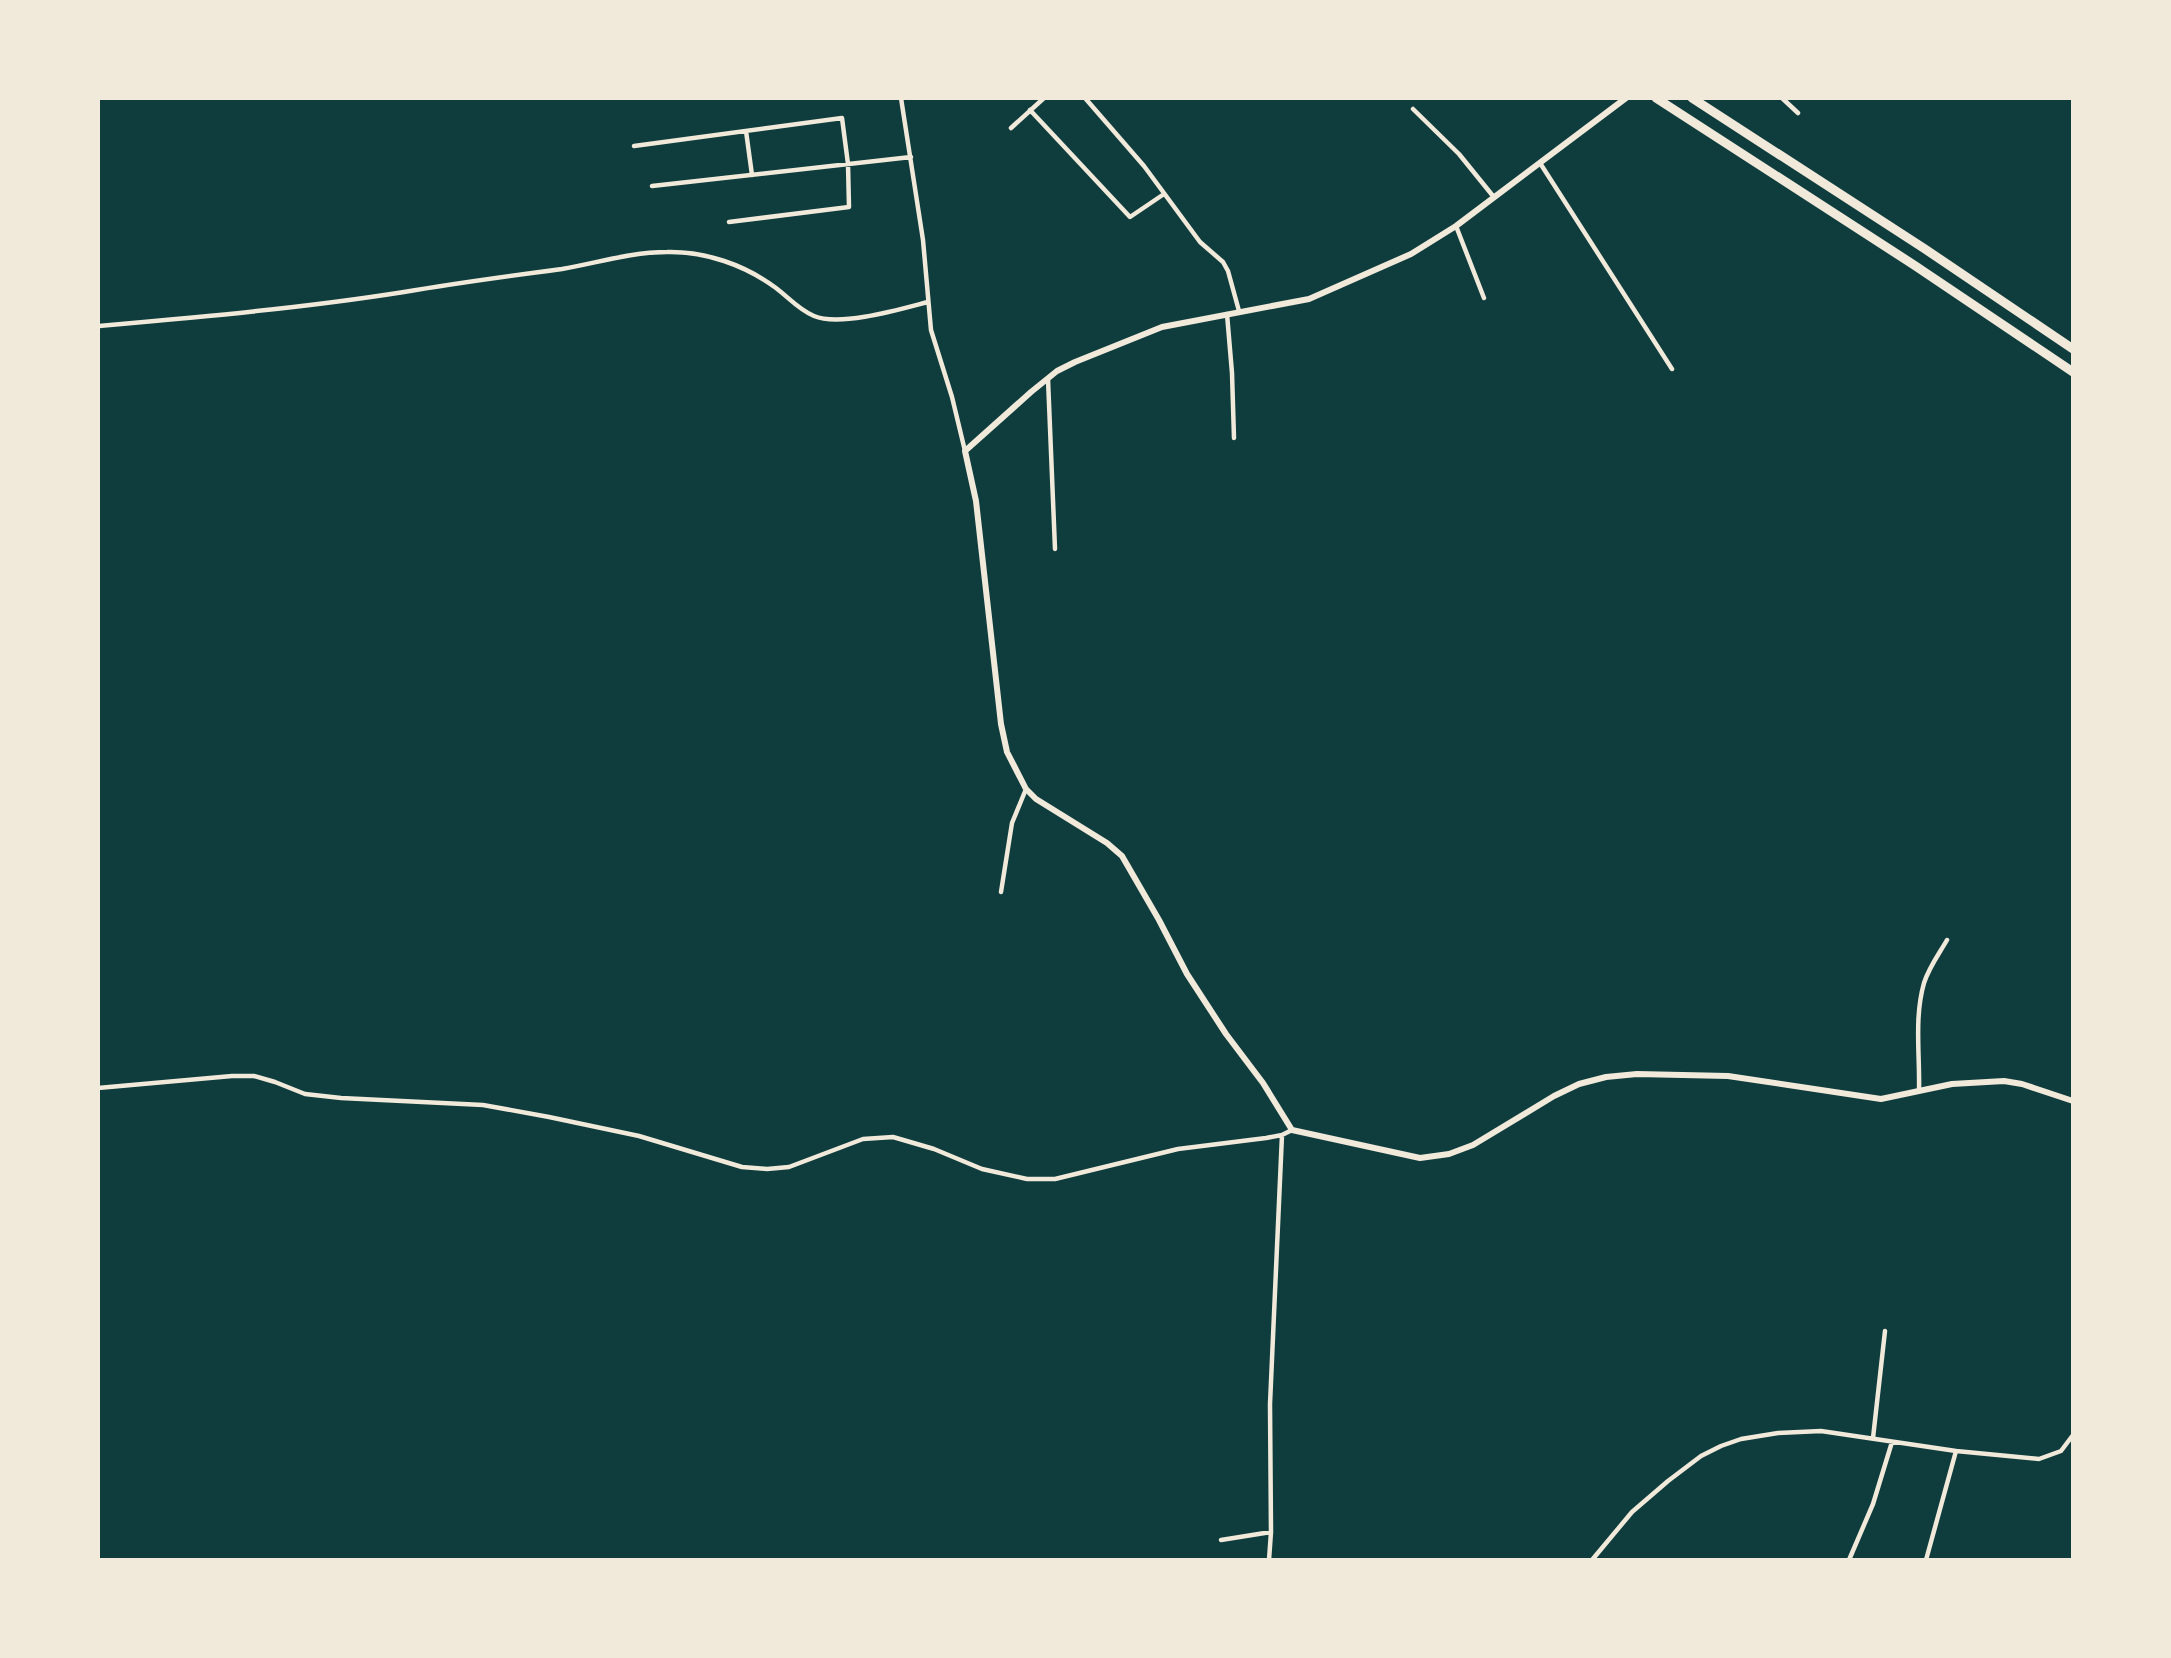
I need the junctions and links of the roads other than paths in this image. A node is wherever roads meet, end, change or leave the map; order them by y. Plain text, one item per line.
1 (901, 98) edge
2 (1044, 98) edge
3 (1085, 98) edge
4 (1626, 98) edge
5 (1657, 98) edge
6 (1692, 98) edge
7 (1783, 98) edge
8 (1413, 109) dead end
9 (1030, 110) junction
10 (1798, 113) dead end
11 (1011, 128) dead end
12 (746, 131) junction
13 (634, 146) dead end
14 (911, 156) junction
15 (1540, 163) junction
16 (848, 164) junction
17 (752, 175) junction
18 (652, 186) dead end
19 (1164, 194) junction
20 (1493, 197) junction
21 (729, 222) dead end
22 (1456, 226) junction
23 (1484, 298) dead end
24 (928, 304) junction
25 (1239, 311) junction
26 (1227, 313) junction
27 (98, 326) edge
28 (2073, 349) edge
29 (1672, 369) dead end
30 (2073, 372) edge
31 (1048, 378) junction
32 (1234, 438) dead end
33 (965, 452) junction
34 (1055, 549) dead end
35 (1026, 789) junction
36 (1000, 892) dead end
37 (1947, 940) dead end
38 (98, 1088) edge
39 (1919, 1091) junction
40 (2073, 1101) edge
41 (1292, 1130) junction
42 (1282, 1135) junction
43 (1885, 1331) dead end
44 (2073, 1435) edge
45 (1873, 1438) junction
46 (1892, 1442) junction
47 (1956, 1451) junction
48 (1271, 1532) junction
49 (1221, 1539) dead end
50 (1269, 1560) edge
51 (1592, 1560) edge
52 (1849, 1560) edge
53 (1926, 1560) edge

1 - 14 street
2 - 9 street
3 - 19 street
4 - 15 street
5 - 30 highway
6 - 28 highway
7 - 10 street
8 - 20 street
9 - 11 street
9 - 19 street
12 - 13 street
12 - 16 street
12 - 17 street
14 - 16 street
14 - 24 street
15 - 20 street
15 - 29 street
16 - 17 street
16 - 21 street
17 - 18 street
19 - 25 street
20 - 22 street
22 - 23 street
22 - 25 street
24 - 27 street
24 - 33 street
25 - 26 street
26 - 31 street
26 - 32 street
31 - 33 street
31 - 34 street
33 - 35 street
35 - 36 street
35 - 41 street
37 - 39 street
38 - 42 street
39 - 40 street
39 - 41 street
41 - 42 street
42 - 48 street
43 - 45 street
44 - 47 street
45 - 46 street
45 - 51 street
46 - 47 street
46 - 52 street
47 - 53 street
48 - 49 street
48 - 50 street

